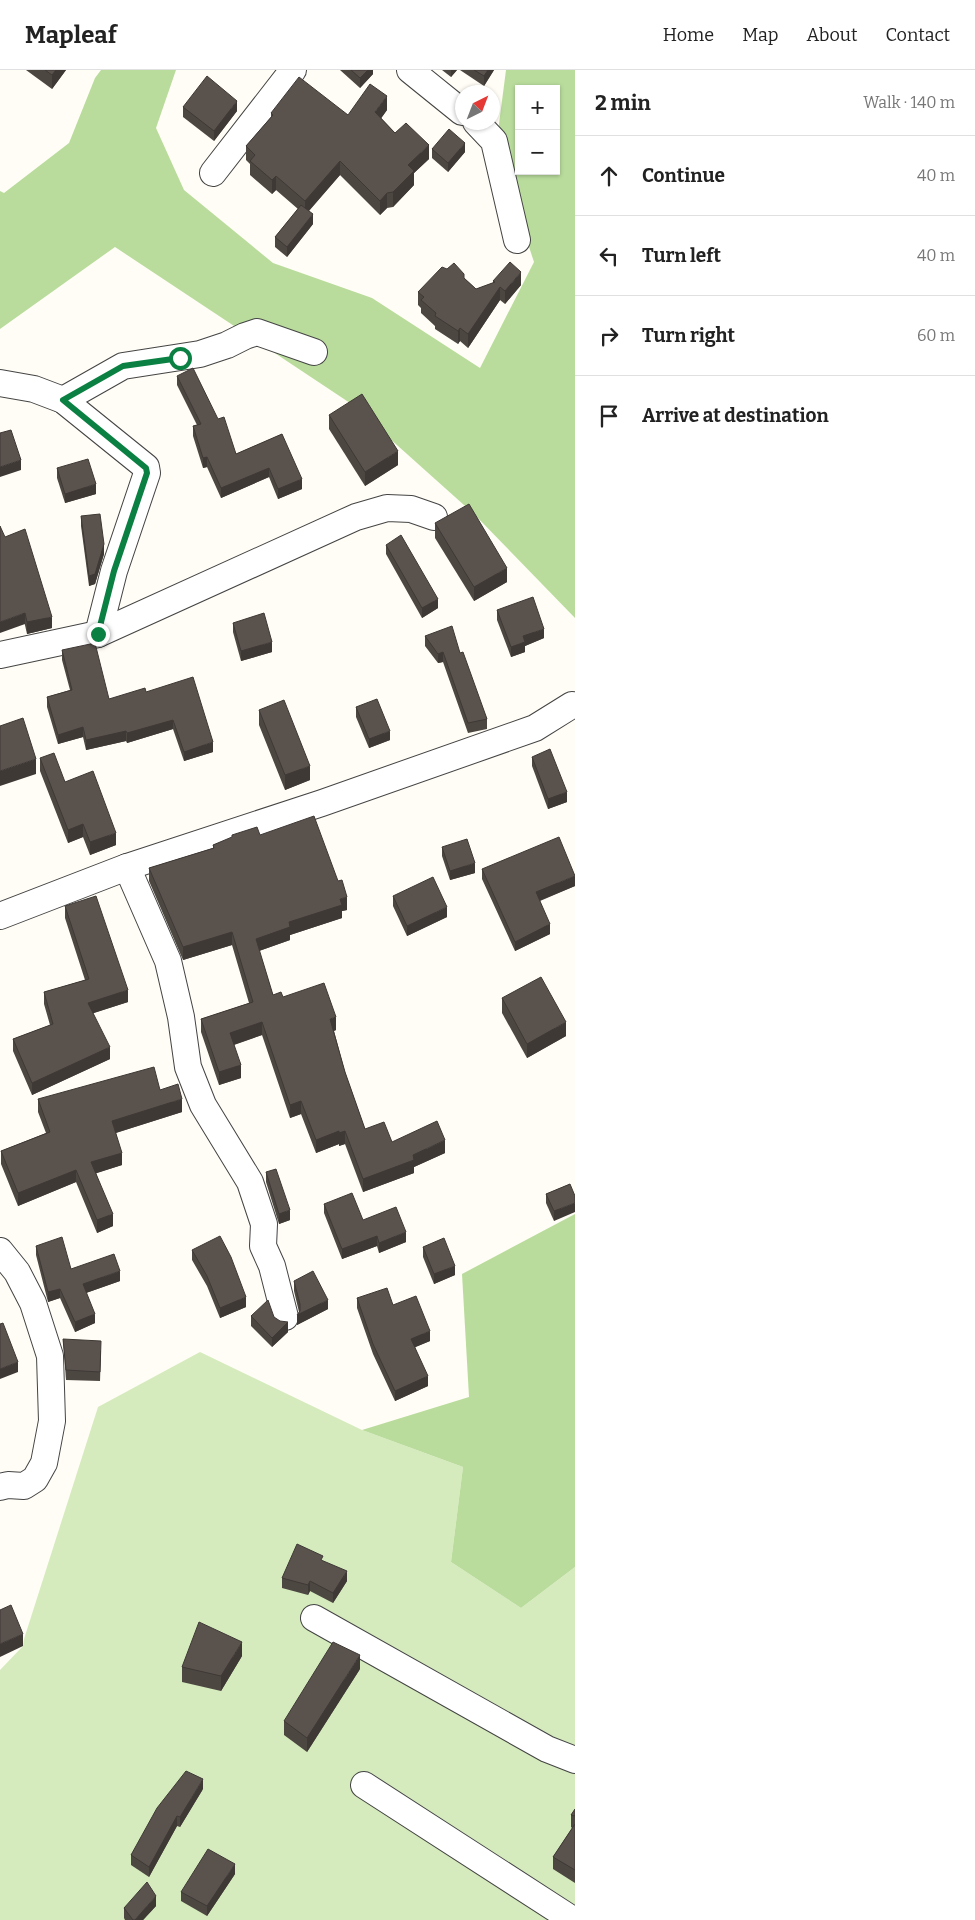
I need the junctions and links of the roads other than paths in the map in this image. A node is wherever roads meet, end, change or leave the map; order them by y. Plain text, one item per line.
1 (293, 70) edge
2 (410, 70) edge
3 (455, 106) edge
4 (484, 130) edge
5 (213, 173) dead end
6 (517, 240) dead end
7 (314, 352) dead end
8 (0, 383) edge
9 (63, 400) junction
10 (434, 517) dead end
11 (98, 634) junction
12 (0, 655) edge
13 (572, 705) dead end
14 (127, 867) junction
15 (0, 916) edge
16 (0, 1251) edge
17 (285, 1318) dead end
18 (0, 1487) edge
19 (314, 1618) dead end
20 (575, 1760) edge
21 (364, 1785) dead end
22 (573, 1920) edge

1 - 5 street
2 - 3 street
4 - 6 street
7 - 9 street
8 - 9 street
9 - 11 street
10 - 11 street
11 - 12 street
13 - 14 street
14 - 15 street
14 - 17 street
16 - 18 street
19 - 20 street
21 - 22 street

